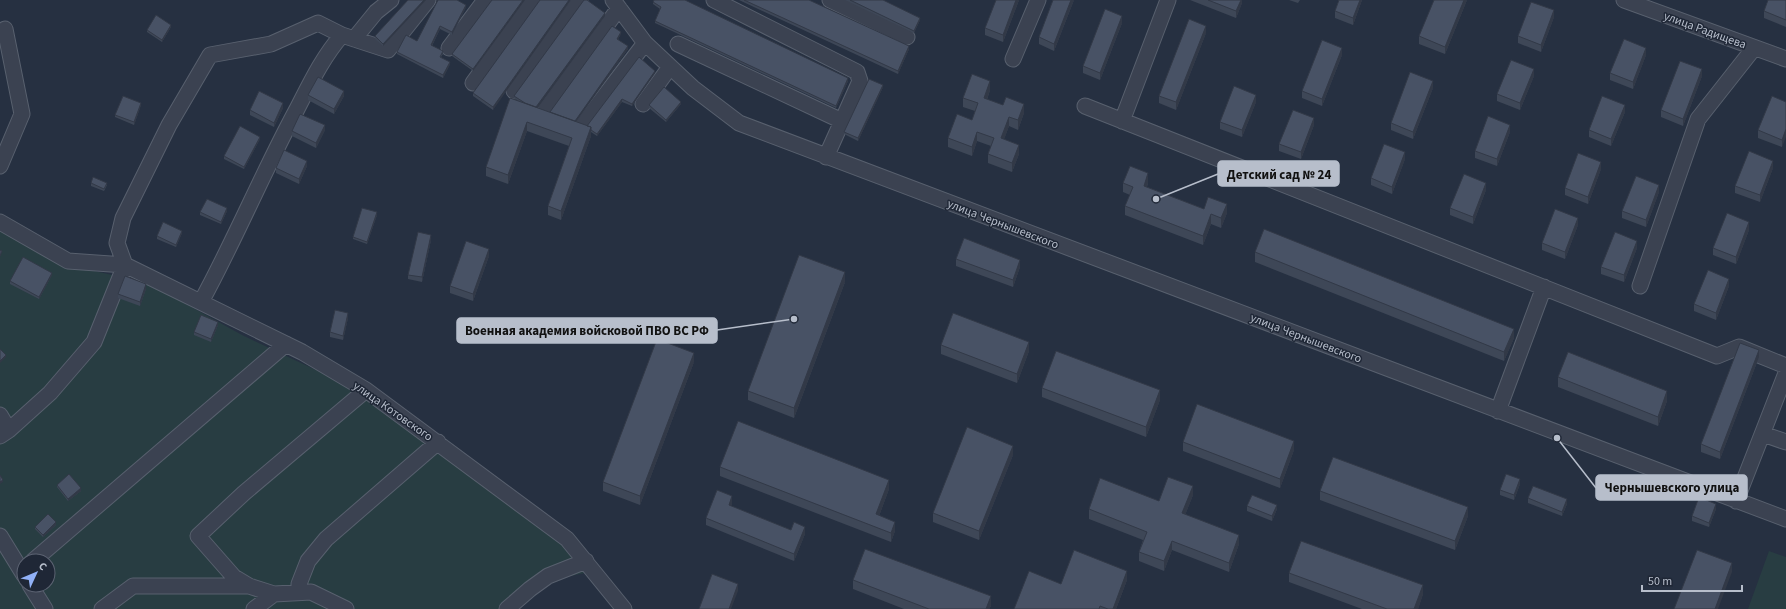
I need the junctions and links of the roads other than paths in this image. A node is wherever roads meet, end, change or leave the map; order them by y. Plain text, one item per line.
1 (392, 0) edge
2 (428, 0) edge
3 (486, 0) edge
4 (534, 0) edge
5 (580, 0) edge
6 (714, 0) edge
7 (830, 0) edge
8 (1038, 0) edge
9 (1168, 0) edge
10 (1624, 0) edge
11 (616, 4) edge
12 (5, 29) dead end
13 (348, 37) junction
14 (907, 37) dead end
15 (646, 43) junction
16 (678, 44) dead end
17 (449, 48) dead end
18 (1754, 48) junction
19 (1013, 59) dead end
20 (1786, 60) edge
21 (670, 67) junction
22 (473, 83) dead end
23 (514, 91) dead end
24 (644, 104) dead end
25 (1085, 106) dead end
26 (546, 108) dead end
27 (842, 121) junction
28 (1122, 121) junction
29 (583, 124) edge
30 (826, 157) junction
31 (0, 166) edge
32 (0, 222) edge
33 (125, 265) junction
34 (1640, 286) dead end
35 (1544, 287) junction
36 (200, 302) junction
37 (286, 344) junction
38 (1786, 366) edge
39 (1786, 373) edge
40 (366, 390) junction
41 (1498, 411) junction
42 (0, 415) edge
43 (4, 433) edge
44 (1763, 434) junction
45 (438, 442) junction
46 (1786, 442) edge
47 (1736, 501) junction
48 (1786, 519) edge
49 (0, 536) edge
50 (42, 553) edge
51 (16, 561) edge
52 (586, 561) junction
53 (249, 586) junction
54 (299, 592) junction
55 (35, 593) edge
56 (274, 594) junction
57 (45, 609) edge
58 (102, 609) edge
59 (254, 609) edge
60 (346, 609) edge
61 (507, 609) edge
62 (624, 609) edge

1 - 13 street
2 - 13 street
3 - 17 street
4 - 22 street
5 - 23 street
6 - 27 street
7 - 14 street
8 - 19 street
9 - 28 street
10 - 18 street, улица Радищева
11 - 15 street, улица Чернышевского
11 - 26 street
12 - 31 street
13 - 33 street
13 - 36 street
15 - 21 street, улица Чернышевского
15 - 29 street
16 - 27 street
18 - 20 street, улица Радищева
18 - 34 street
21 - 24 street
21 - 30 street, улица Чернышевского
25 - 28 street
27 - 30 street
28 - 35 street
30 - 41 street, улица Чернышевского
32 - 33 street
33 - 36 street, улица Котовского
33 - 43 street
35 - 38 street
35 - 41 street
36 - 37 street, улица Котовского
37 - 40 street, улица Котовского
37 - 50 street
39 - 44 street
40 - 45 street, улица Котовского
40 - 53 street
41 - 47 street, улица Чернышевского
42 - 43 street
44 - 46 street
44 - 47 street
45 - 52 street, улица Котовского
45 - 54 street
47 - 48 street, улица Чернышевского
49 - 51 street
52 - 61 street
52 - 62 street, улица Котовского
53 - 56 street
53 - 58 street
54 - 56 street
54 - 60 street
55 - 57 street
56 - 59 street

